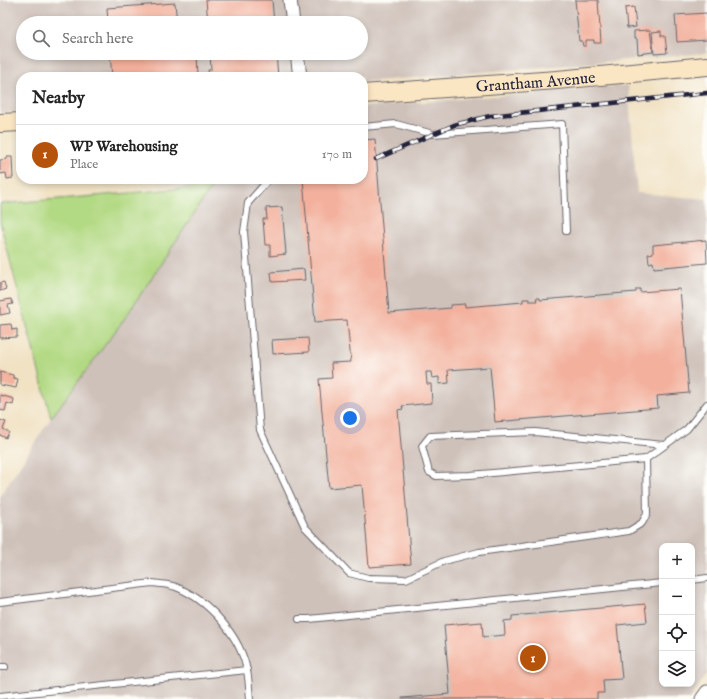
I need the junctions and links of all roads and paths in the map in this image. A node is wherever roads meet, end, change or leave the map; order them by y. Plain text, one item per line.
1 (290, 0) edge
2 (292, 16) edge
3 (298, 60) edge
4 (707, 66) edge
5 (299, 72) edge
6 (368, 94) edge
7 (16, 122) edge
8 (0, 123) edge
9 (368, 127) edge
10 (265, 184) edge
11 (566, 231) dead end
12 (707, 404) edge
13 (664, 445) junction
14 (646, 459) junction
15 (707, 578) edge
16 (695, 580) edge
17 (659, 583) edge
18 (0, 602) edge
19 (299, 619) dead end
20 (247, 670) junction
21 (707, 692) edge
22 (0, 696) edge
23 (250, 699) edge
24 (702, 699) edge

1 - 2 street
3 - 5 street
4 - 6 street, Grantham Avenue
7 - 8 street
9 - 11 lane
10 - 14 lane
12 - 13 lane
13 - 14 lane
13 - 14 lane
15 - 16 lane
17 - 19 lane
18 - 20 lane
20 - 22 lane
20 - 23 lane
21 - 24 street

